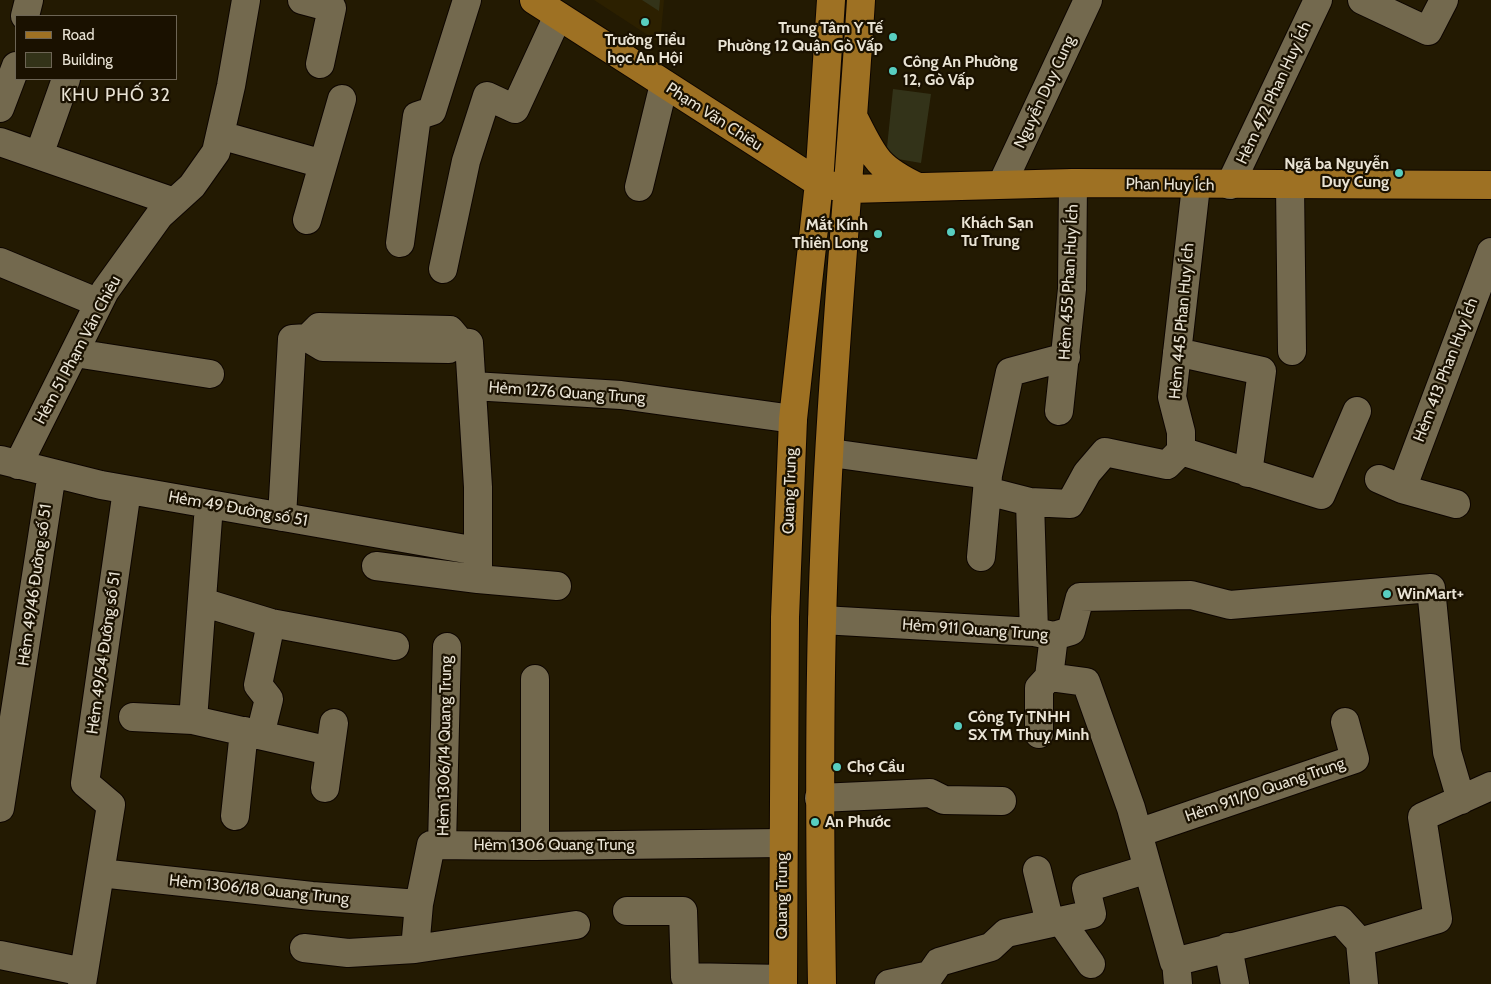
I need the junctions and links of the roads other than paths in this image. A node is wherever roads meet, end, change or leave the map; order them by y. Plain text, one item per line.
1 (29, 0) edge
2 (246, 0) edge
3 (302, 0) edge
4 (467, 0) edge
5 (534, 0) edge
6 (831, 0) edge
7 (862, 0) edge
8 (1088, 0) edge
9 (1318, 0) edge
10 (1362, 0) edge
11 (1444, 0) edge
12 (25, 15) edge
13 (558, 16) junction
14 (320, 64) dead end
15 (15, 69) edge
16 (66, 80) edge
17 (664, 84) junction
18 (342, 99) dead end
19 (0, 108) edge
20 (854, 118) junction
21 (220, 135) junction
22 (0, 142) edge
23 (39, 155) junction
24 (323, 164) junction
25 (820, 184) junction
26 (1002, 184) junction
27 (1073, 184) junction
28 (1230, 185) junction
29 (1290, 185) junction
30 (1491, 185) edge
31 (1196, 186) junction
32 (639, 187) dead end
33 (918, 187) junction
34 (849, 189) junction
35 (174, 202) junction
36 (307, 220) dead end
37 (400, 243) dead end
38 (1491, 252) edge
39 (0, 262) edge
40 (443, 269) dead end
41 (99, 304) junction
42 (1292, 351) dead end
43 (1177, 352) junction
44 (75, 353) junction
45 (1066, 357) junction
46 (210, 374) dead end
47 (473, 386) junction
48 (1059, 411) dead end
49 (1357, 411) dead end
50 (793, 419) junction
51 (1180, 451) junction
52 (831, 453) junction
53 (9, 462) edge
54 (52, 473) junction
55 (1248, 473) junction
56 (987, 483) junction
57 (127, 490) junction
58 (1030, 502) junction
59 (1456, 504) dead end
60 (209, 505) junction
61 (282, 517) junction
62 (477, 551) junction
63 (981, 557) dead end
64 (376, 566) dead end
65 (478, 579) junction
66 (557, 586) dead end
67 (202, 602) junction
68 (785, 617) junction
69 (822, 620) junction
70 (271, 623) junction
71 (1044, 634) junction
72 (395, 646) dead end
73 (447, 646) dead end
74 (1049, 677) junction
75 (535, 679) dead end
76 (9, 695) edge
77 (133, 717) dead end
78 (193, 720) junction
79 (1344, 722) dead end
80 (334, 723) dead end
81 (252, 733) junction
82 (1039, 734) dead end
83 (330, 751) junction
84 (3, 770) edge
85 (1491, 786) edge
86 (325, 788) dead end
87 (819, 798) junction
88 (1461, 800) junction
89 (1002, 801) dead end
90 (0, 808) edge
91 (235, 816) dead end
92 (1138, 833) junction
93 (782, 843) junction
94 (442, 845) junction
95 (535, 846) junction
96 (1148, 869) junction
97 (1037, 870) dead end
98 (100, 873) junction
99 (419, 904) junction
100 (627, 911) dead end
101 (1056, 922) junction
102 (576, 925) dead end
103 (1360, 942) junction
104 (1228, 947) junction
105 (304, 948) dead end
106 (415, 950) junction
107 (0, 955) edge
108 (1091, 964) dead end
109 (1177, 973) edge
110 (83, 978) edge
111 (783, 982) edge
112 (822, 984) edge
113 (889, 984) edge
114 (1235, 984) edge
115 (1364, 984) edge

1 - 12 street
2 - 21 street, Hẻm 51 Phạm Văn Chiêu
3 - 14 street
4 - 37 street
5 - 13 main road, Phạm Văn Chiêu
6 - 25 main road, Quang Trung
7 - 20 main road
8 - 26 street, Nguyễn Duy Cung
9 - 28 street, Hẻm 472 Phan Huy Ích
10 - 11 street
13 - 17 main road, Phạm Văn Chiêu
13 - 40 street
15 - 19 street
16 - 23 street
17 - 25 main road, Phạm Văn Chiêu
17 - 32 street
18 - 24 street
20 - 33 main road
20 - 34 main road
21 - 24 street
21 - 35 street, Hẻm 51 Phạm Văn Chiêu
22 - 23 street
23 - 35 street
24 - 36 street
25 - 34 main road, Phạm Văn Chiêu
25 - 50 main road, Quang Trung
26 - 27 main road, Phan Huy Ích
26 - 33 main road, Phan Huy Ích
27 - 31 main road, Phan Huy Ích
27 - 45 street, Hẻm 455 Phan Huy Ích
28 - 29 main road, Phan Huy Ích
28 - 31 main road, Phan Huy Ích
29 - 30 main road, Phan Huy Ích
29 - 42 street
31 - 43 street, Hẻm 445 Phan Huy Ích
33 - 34 main road, Phan Huy Ích
34 - 52 main road
35 - 41 street, Hẻm 51 Phạm Văn Chiêu
38 - 59 street, Hẻm 413 Phan Huy Ích
39 - 41 street
41 - 44 street, Hẻm 51 Phạm Văn Chiêu
43 - 51 street, Hẻm 445 Phan Huy Ích
43 - 55 street
44 - 46 street
44 - 53 street, Hẻm 51 Phạm Văn Chiêu
45 - 48 street, Hẻm 455 Phan Huy Ích
45 - 56 street
47 - 50 street, Hẻm 1276 Quang Trung
47 - 61 street
47 - 62 street, Hẻm 1276 Quang Trung
49 - 55 street
50 - 68 main road, Quang Trung
51 - 55 street
51 - 58 street
52 - 56 street
52 - 69 main road
53 - 54 street, Hẻm 49 Đường số 51
54 - 57 street, Hẻm 49 Đường số 51
54 - 76 street, Hẻm 49/46 Đường số 51
56 - 58 street
56 - 63 street
57 - 60 street, Hẻm 49 Đường số 51
57 - 98 street, Hẻm 49/54 Đường số 51
58 - 71 street
60 - 61 street, Hẻm 49 Đường số 51
60 - 67 street
61 - 62 street, Hẻm 49 Đường số 51
62 - 65 street, Hẻm 1276 Quang Trung
64 - 65 street
65 - 66 street
67 - 70 street
67 - 78 street
68 - 69 main road
68 - 93 main road, Quang Trung
69 - 71 street, Hẻm 911 Quang Trung
69 - 87 main road
70 - 72 street
70 - 81 street
71 - 74 street
71 - 88 street, Hẻm 911 Quang Trung
73 - 94 street, Hẻm 1306/14 Quang Trung
74 - 82 street
74 - 92 street
75 - 95 street
76 - 84 street, Hẻm 49/46 Đường số 51
77 - 78 street
78 - 81 street
79 - 92 street, Hẻm 911/10 Quang Trung
80 - 83 street
81 - 83 street
81 - 91 street
83 - 86 street
84 - 90 street, Hẻm 49/46 Đường số 51
85 - 88 street
87 - 89 street
87 - 112 main road
88 - 103 street
92 - 96 street
93 - 95 street, Hẻm 1306 Quang Trung
93 - 111 main road, Quang Trung
94 - 95 street, Hẻm 1306 Quang Trung
94 - 99 street
96 - 101 street
96 - 109 street
97 - 101 street
98 - 99 street, Hẻm 1306/18 Quang Trung
98 - 110 street
99 - 106 street
100 - 111 street
101 - 108 street
101 - 113 street
102 - 106 street
103 - 104 street
103 - 115 street
104 - 109 street
104 - 114 street
105 - 106 street
107 - 110 street

